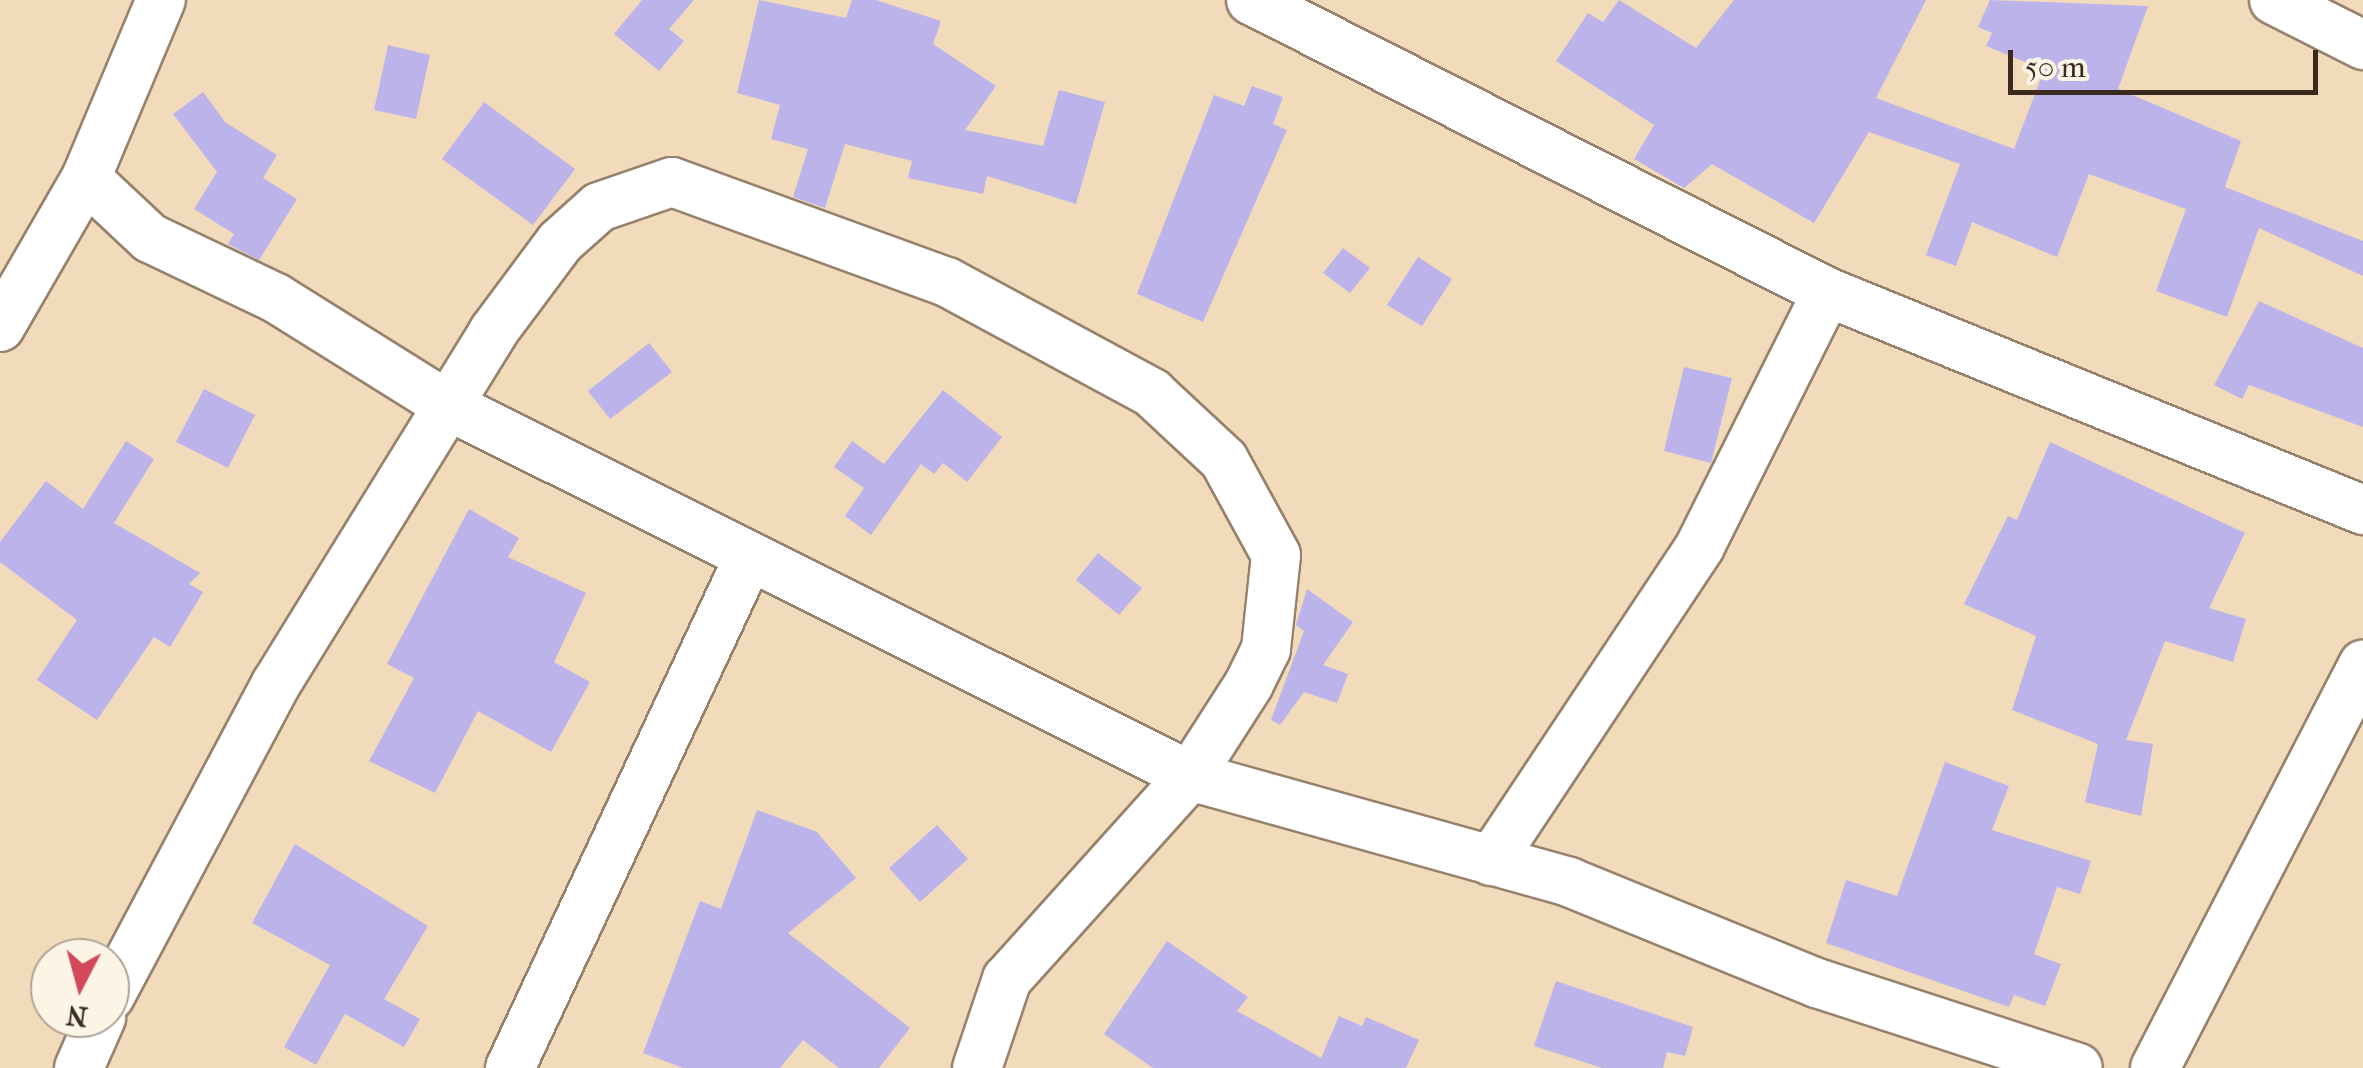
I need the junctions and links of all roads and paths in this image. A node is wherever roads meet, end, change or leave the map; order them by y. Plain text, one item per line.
1 (161, 0) edge
2 (1251, 0) edge
3 (2274, 0) edge
4 (2363, 45) edge
5 (86, 178) junction
6 (1826, 292) junction
7 (0, 327) edge
8 (449, 406) junction
9 (2363, 510) edge
10 (749, 557) junction
11 (2363, 665) edge
12 (1190, 776) junction
13 (1491, 861) junction
14 (130, 958) edge
15 (92, 1038) edge
16 (79, 1068) edge
17 (510, 1068) edge
18 (977, 1068) edge
19 (2078, 1068) edge
20 (2155, 1068) edge

1 - 5 street
2 - 6 street
3 - 4 street
5 - 7 street
5 - 8 street
6 - 9 street
6 - 13 street
8 - 10 street
8 - 12 street
8 - 14 street
10 - 12 street
10 - 17 street
11 - 20 street
12 - 13 street
12 - 18 street
13 - 19 street
15 - 16 street

